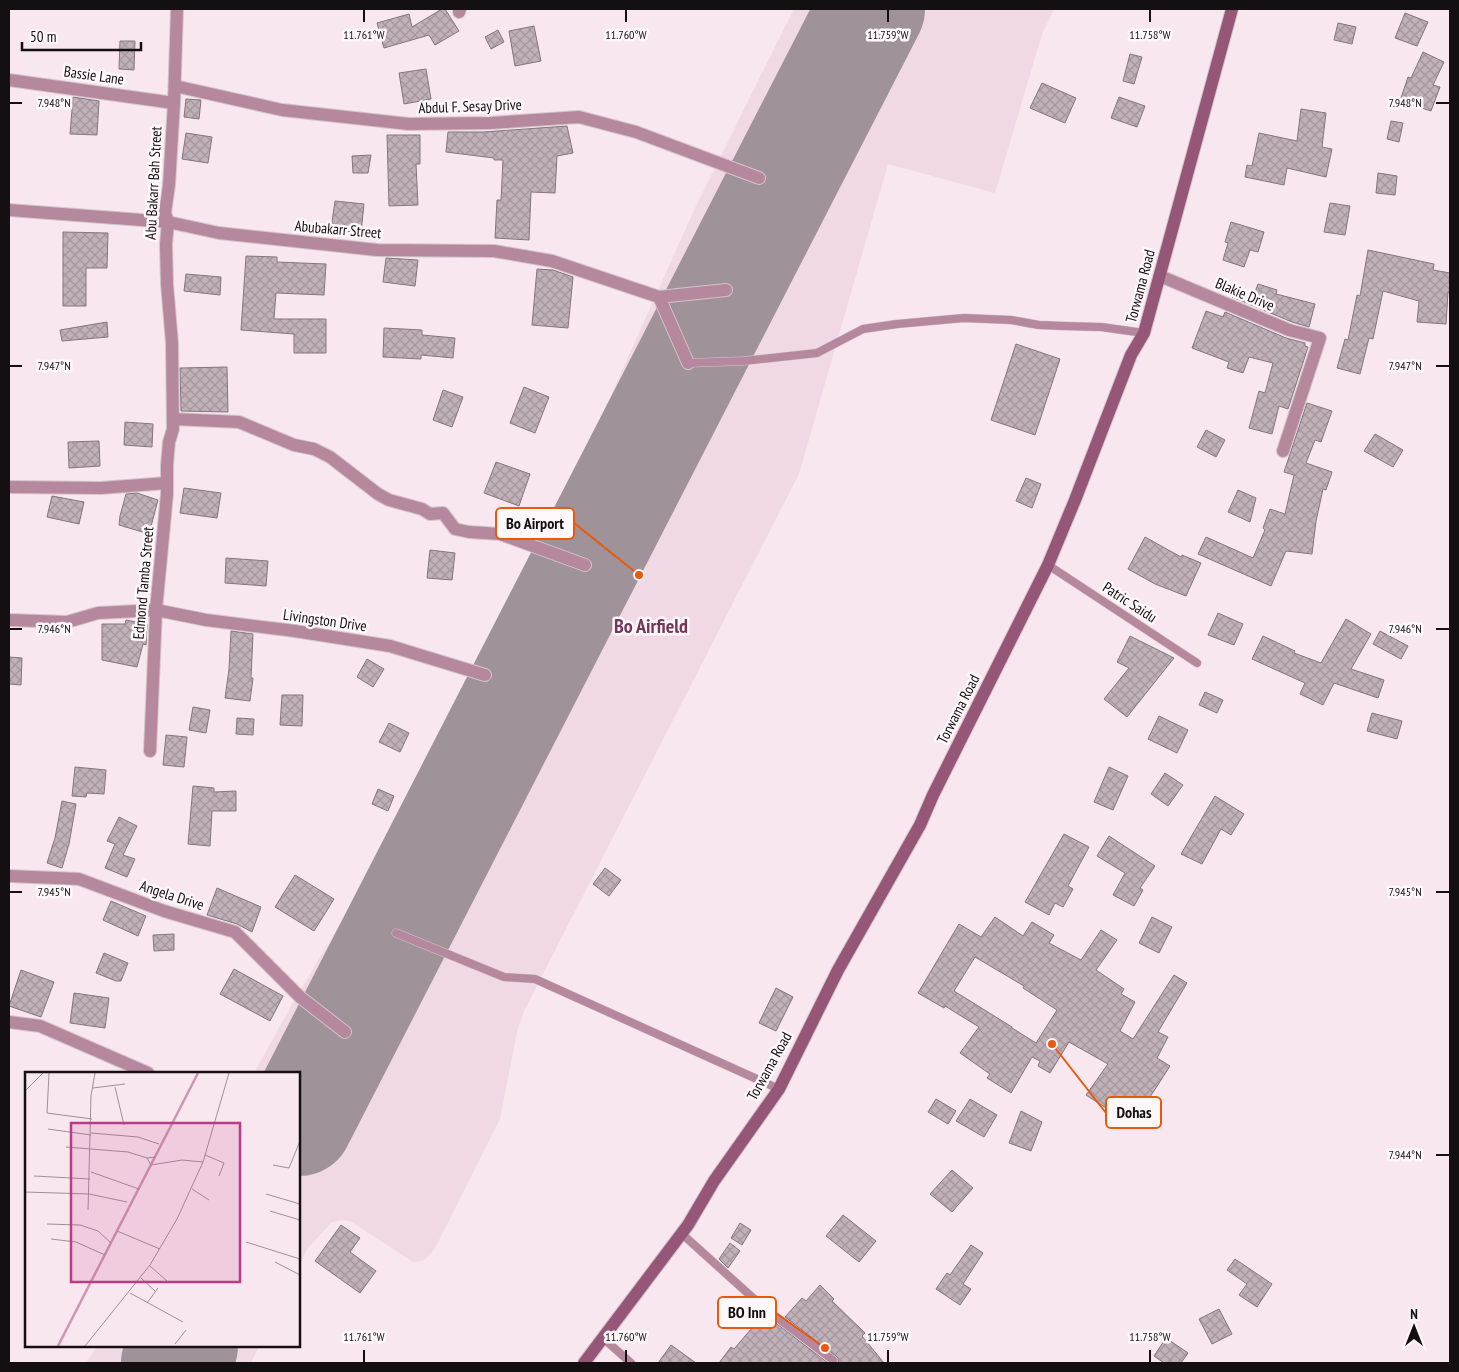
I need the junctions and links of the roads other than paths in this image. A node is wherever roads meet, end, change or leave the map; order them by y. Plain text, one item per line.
1 (177, 9) edge
2 (1232, 9) edge
3 (9, 80) edge
4 (174, 86) junction
5 (174, 103) junction
6 (760, 178) dead end
7 (9, 210) edge
8 (168, 222) junction
9 (1160, 276) junction
10 (726, 290) dead end
11 (659, 297) junction
12 (1144, 333) junction
13 (688, 363) joint
14 (173, 420) junction
15 (1283, 451) dead end
16 (167, 483) junction
17 (9, 487) edge
18 (585, 565) dead end
19 (1048, 565) junction
20 (156, 610) junction
21 (9, 620) edge
22 (1197, 663) dead end
23 (485, 675) dead end
24 (150, 751) dead end
25 (9, 876) edge
26 (396, 933) dead end
27 (9, 1022) edge
28 (345, 1032) dead end
29 (146, 1072) edge
30 (779, 1088) junction
31 (681, 1233) junction
32 (603, 1338) junction
33 (833, 1360) dead end
34 (584, 1363) edge
35 (631, 1363) edge

1 - 4 street, Abu Bakarr Bah Street
2 - 9 main road, Torwama Road
3 - 5 street, Bassie Lane
4 - 5 street, Abu Bakarr Bah Street
4 - 6 street, Abdul F. Sesay Drive
5 - 8 street, Abu Bakarr Bah Street
7 - 8 street, Abubakarr Street
8 - 11 street, Abubakarr Street
8 - 14 street, Abu Bakarr Bah Street
9 - 12 main road, Torwama Road
9 - 15 street, Blakie Drive
10 - 11 street
11 - 13 street
12 - 13 lane
12 - 19 main road, Torwama Road
14 - 16 street, Edmond Tamba Street
14 - 18 street
16 - 17 street
16 - 20 street, Edmond Tamba Street
19 - 22 lane, Patric Saidu
19 - 30 main road, Torwama Road
20 - 21 street, Livingston Drive
20 - 23 street, Livingston Drive
20 - 24 street, Edmond Tamba Street
25 - 28 street, Angela Drive
26 - 30 lane
27 - 29 street
30 - 31 main road, Torwama Road
31 - 32 main road, Torwama Road
31 - 33 lane
32 - 34 main road, Torwama Road
32 - 35 lane

